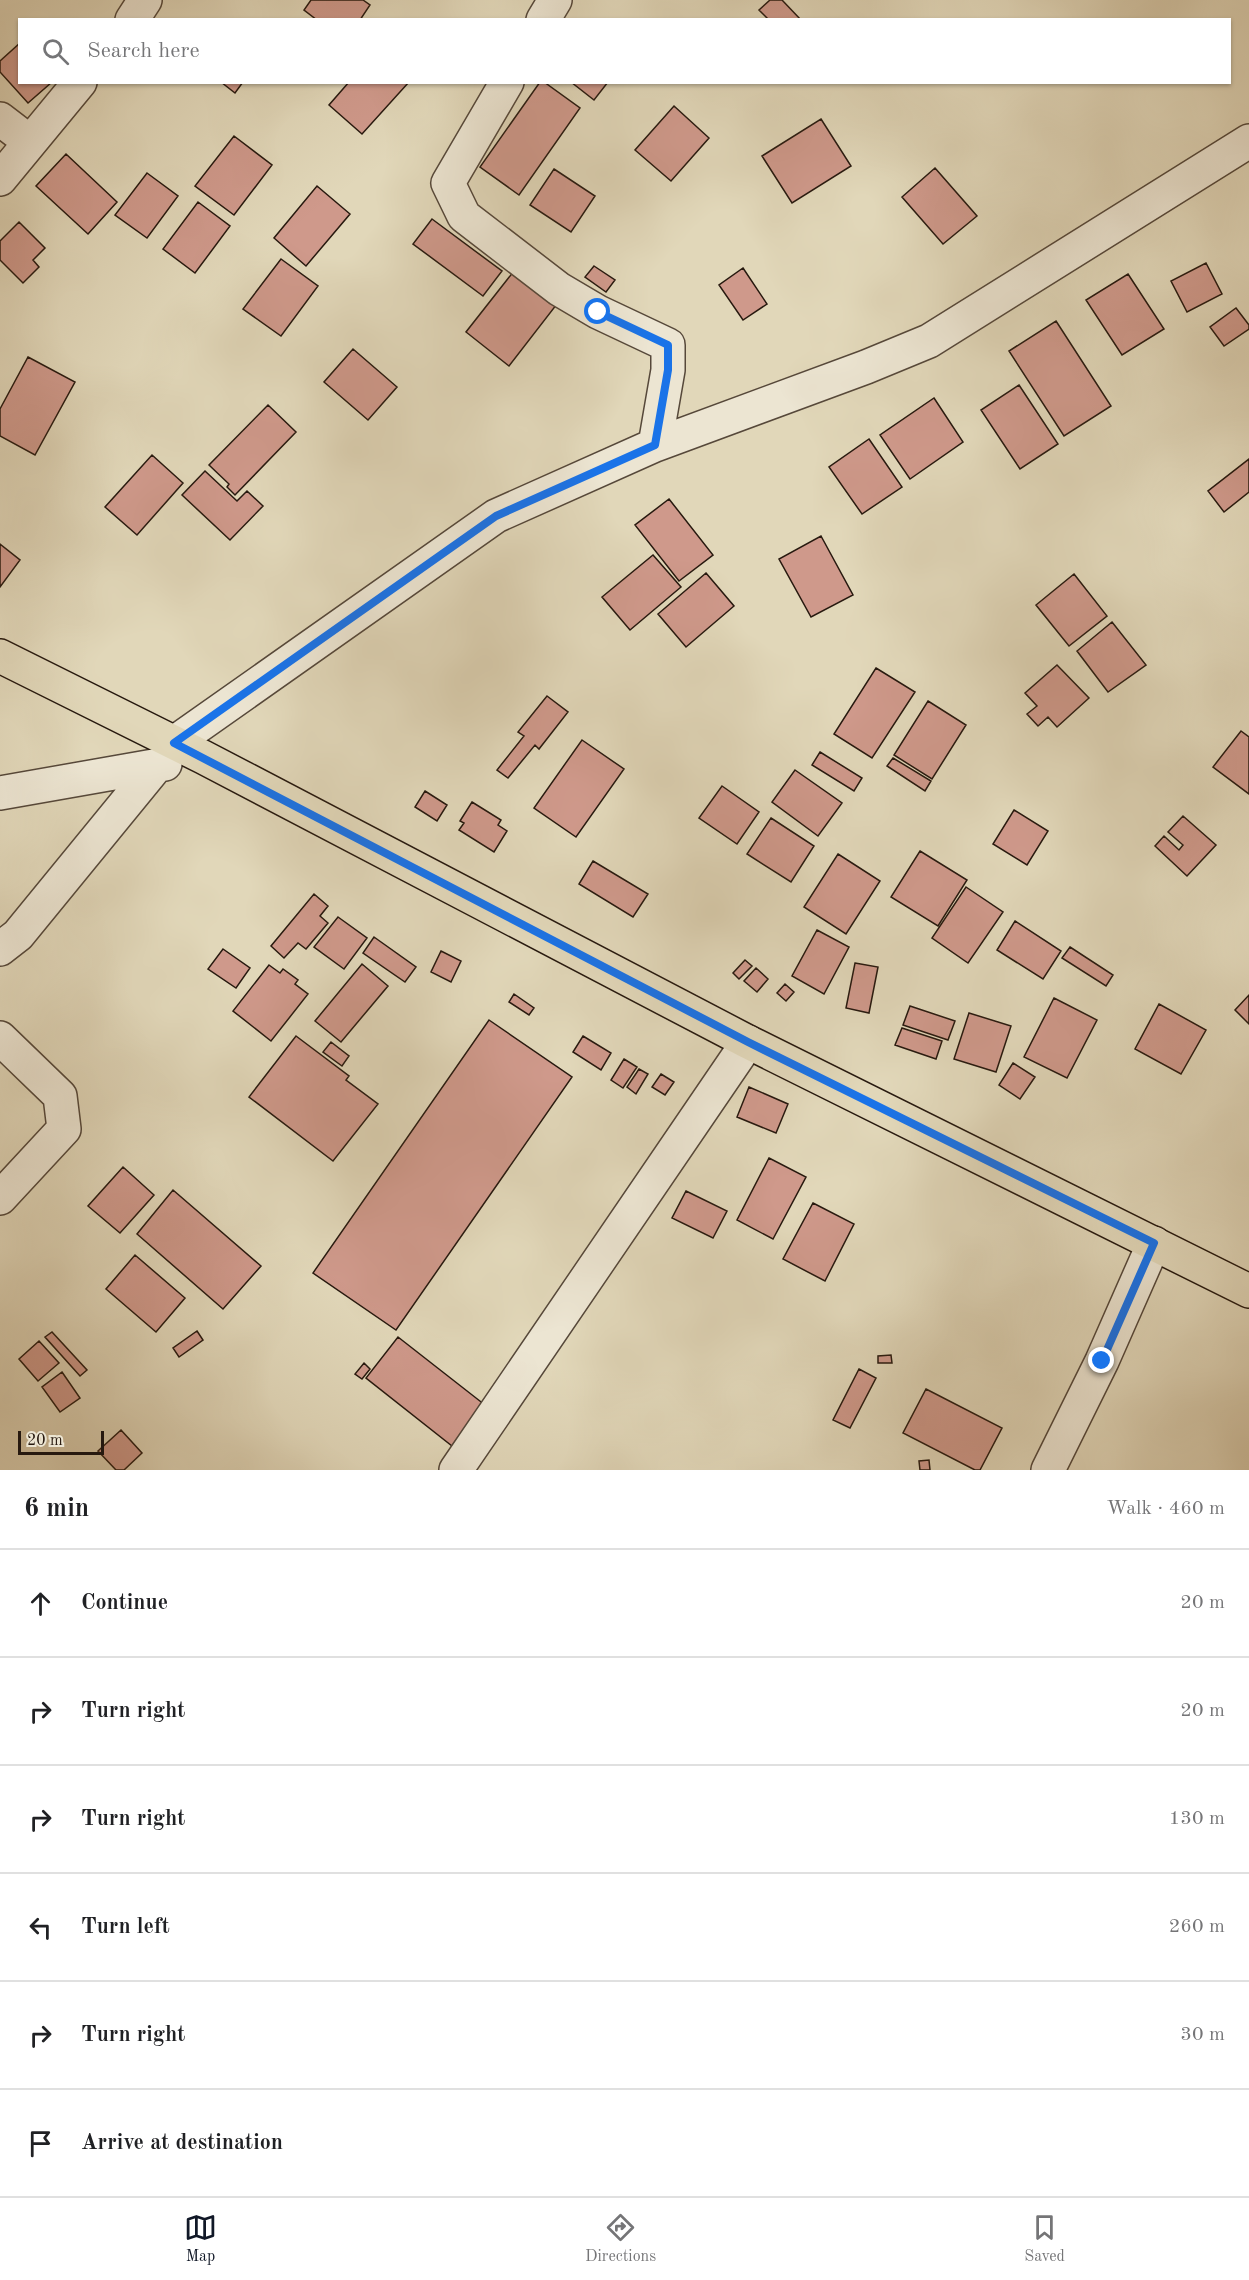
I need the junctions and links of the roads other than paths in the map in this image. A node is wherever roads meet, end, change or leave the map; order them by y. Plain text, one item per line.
1 (145, 0) edge
2 (555, 0) edge
3 (133, 18) edge
4 (544, 18) edge
5 (78, 84) edge
6 (506, 84) edge
7 (0, 119) edge
8 (1249, 141) edge
9 (30, 142) junction
10 (0, 179) edge
11 (655, 445) junction
12 (0, 656) edge
13 (178, 755) junction
14 (0, 793) edge
15 (0, 949) edge
16 (0, 1038) edge
17 (748, 1042) junction
18 (0, 1198) edge
19 (1154, 1243) junction
20 (1249, 1291) edge
21 (456, 1470) edge
22 (1048, 1470) edge

1 - 3 street
2 - 4 street
5 - 9 street
6 - 11 street
7 - 9 street
8 - 11 street
9 - 10 street
11 - 13 street
12 - 13 main road
13 - 14 street
13 - 15 street
13 - 17 main road
16 - 18 street
17 - 19 main road
17 - 21 street
19 - 20 main road
19 - 22 street

